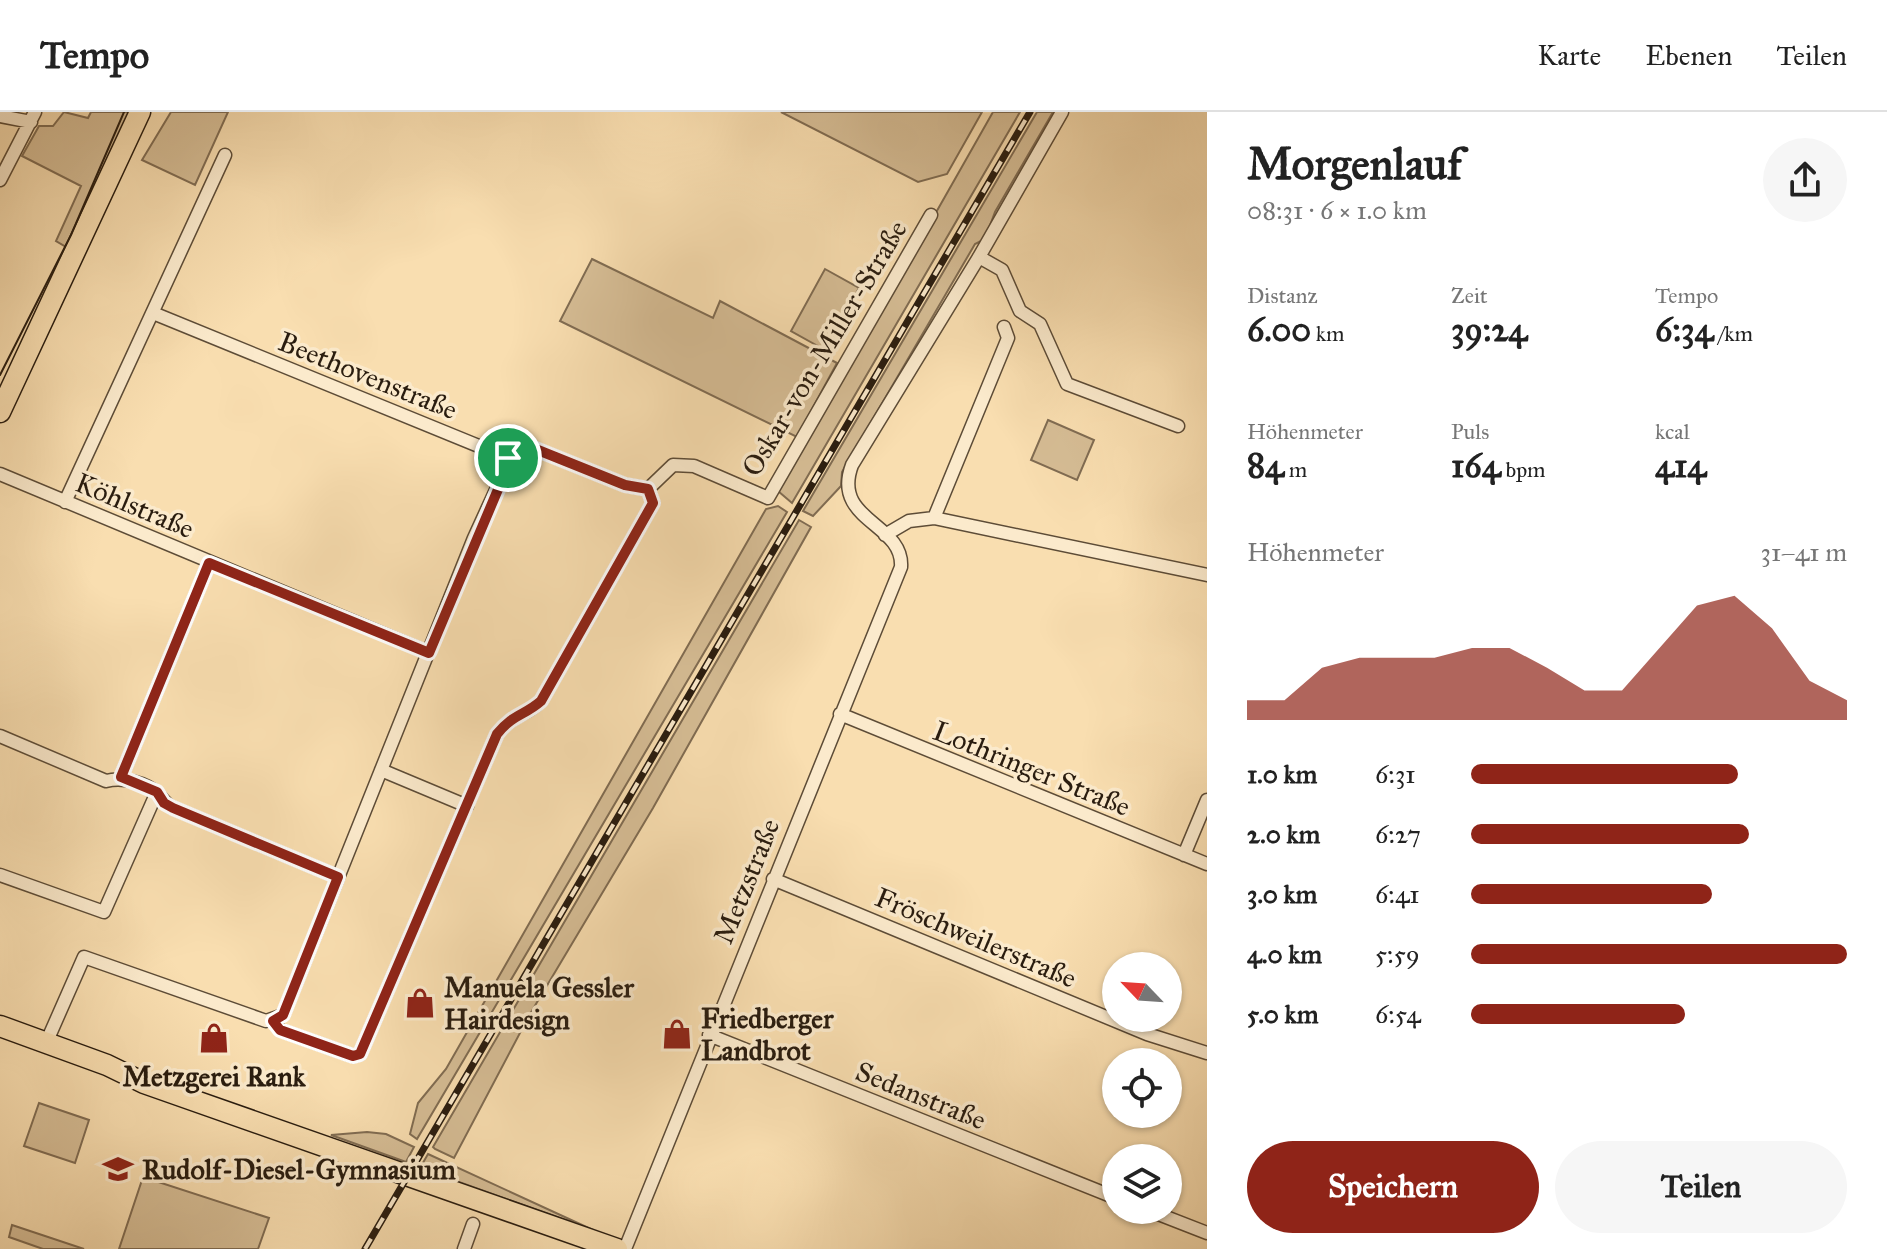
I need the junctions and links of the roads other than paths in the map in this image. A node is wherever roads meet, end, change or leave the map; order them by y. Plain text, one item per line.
1 (140, 112) edge
2 (1062, 112) edge
3 (0, 116) edge
4 (33, 117) edge
5 (225, 155) dead end
6 (0, 180) edge
7 (931, 215) dead end
8 (979, 257) junction
9 (153, 313) junction
10 (1004, 327) dead end
11 (0, 412) edge
12 (1178, 426) dead end
13 (508, 458) junction
14 (0, 474) edge
15 (648, 489) junction
16 (65, 502) junction
17 (934, 518) junction
18 (885, 535) junction
19 (209, 563) junction
20 (1207, 575) edge
21 (429, 653) junction
22 (840, 714) junction
23 (0, 736) edge
24 (381, 770) junction
25 (121, 777) junction
26 (157, 792) junction
27 (1207, 800) edge
28 (467, 806) junction
29 (1184, 855) junction
30 (1207, 864) edge
31 (0, 875) edge
32 (338, 877) junction
33 (773, 879) junction
34 (273, 1021) junction
35 (0, 1026) edge
36 (709, 1035) junction
37 (47, 1041) junction
38 (1207, 1053) edge
39 (1102, 1192) edge
40 (1182, 1223) edge
41 (473, 1224) dead end
42 (1207, 1233) edge
43 (464, 1249) edge
44 (617, 1249) edge
45 (625, 1249) edge

1 - 11 main road
2 - 8 street, Metzstraße
3 - 4 street
4 - 6 street
5 - 9 street
7 - 15 street, Oskar-von-Miller-Straße
8 - 12 street
8 - 18 street, Metzstraße
9 - 13 street, Beethovenstraße
9 - 16 street
10 - 17 street
13 - 15 street
13 - 21 street
14 - 16 street, Köhlstraße
15 - 28 street
16 - 19 street, Köhlstraße
17 - 18 street
17 - 20 street
18 - 22 street, Metzstraße
19 - 21 street, Köhlstraße
19 - 25 street
21 - 24 street
22 - 29 street, Lothringer Straße
22 - 33 street, Metzstraße
23 - 25 street
24 - 28 street
24 - 32 street
25 - 26 street
26 - 31 street
26 - 32 street
27 - 29 street
28 - 34 street
29 - 30 street, Lothringer Straße
32 - 34 street
33 - 36 street, Metzstraße
33 - 38 street, Fröschweilerstraße
34 - 37 street
35 - 37 main road
36 - 39 street, Sedanstraße
36 - 45 street, Metzstraße
37 - 44 main road
40 - 42 street
41 - 43 street

